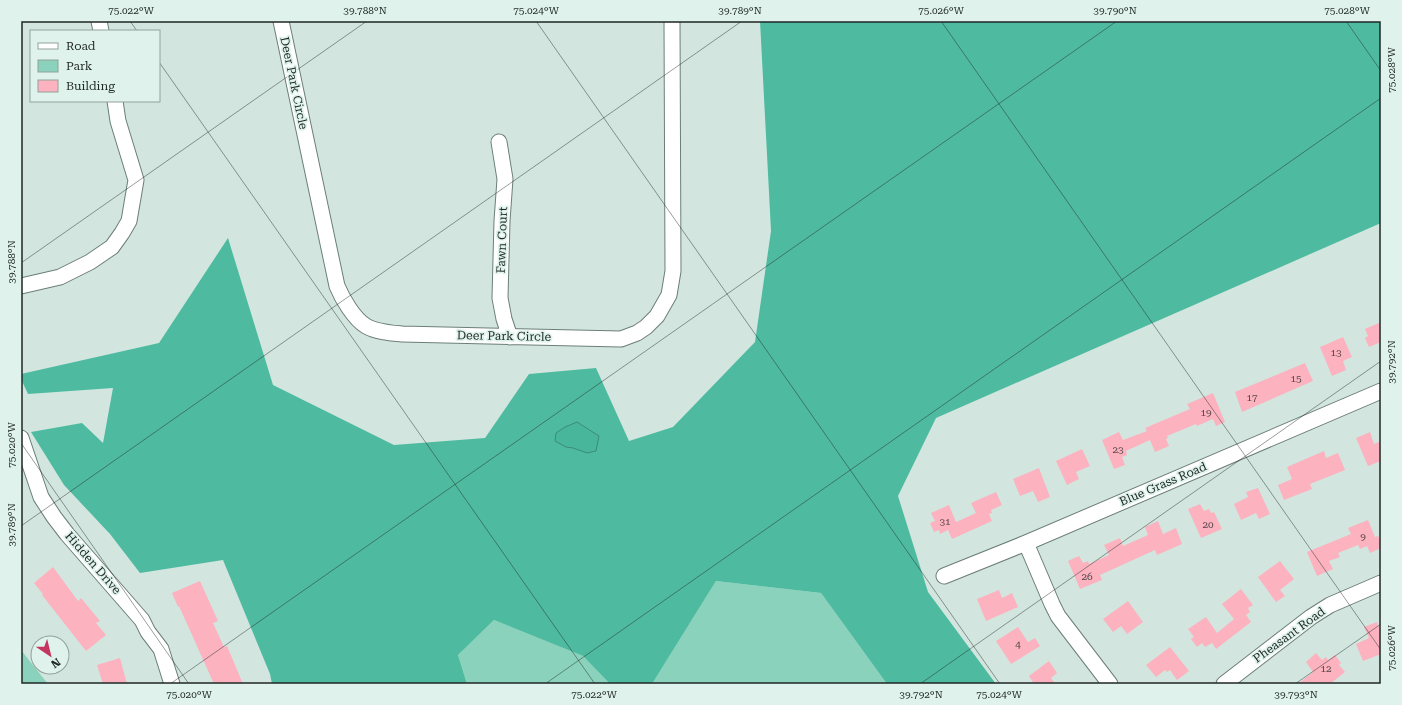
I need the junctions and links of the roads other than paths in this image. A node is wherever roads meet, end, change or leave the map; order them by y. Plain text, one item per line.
1 (281, 21) edge
2 (672, 21) edge
3 (115, 102) edge
4 (499, 142) dead end
5 (21, 286) edge
6 (510, 337) junction
7 (1381, 391) edge
8 (21, 438) edge
9 (1026, 543) junction
10 (944, 576) dead end
11 (1381, 583) edge
12 (172, 684) edge
13 (1110, 684) edge
14 (1224, 684) edge

1 - 6 street, Deer Park Circle
2 - 6 street, Deer Park Circle
3 - 5 street
4 - 6 street, Fawn Court
7 - 9 street, Blue Grass Road
8 - 12 street, Hidden Drive
9 - 10 street, Blue Grass Road
9 - 13 street
11 - 14 street, Pheasant Road

